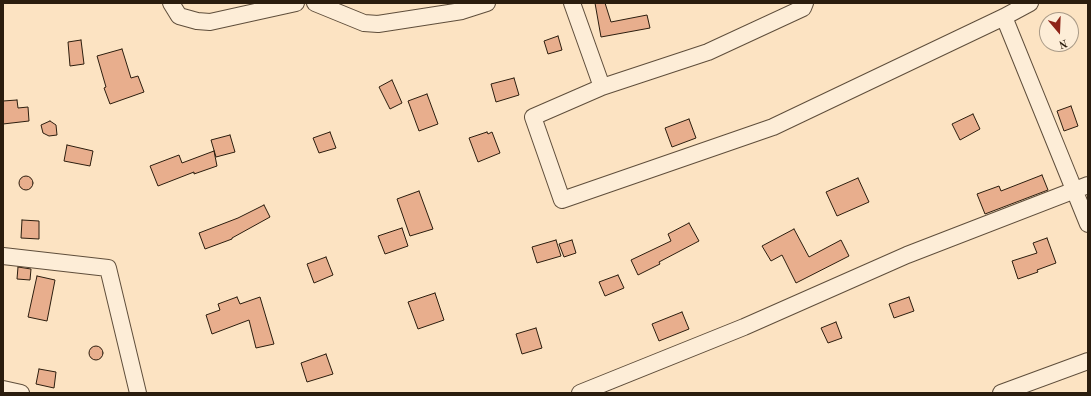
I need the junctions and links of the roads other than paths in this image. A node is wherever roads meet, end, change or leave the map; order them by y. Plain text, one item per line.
1 (171, 3) edge
2 (296, 3) edge
3 (315, 3) edge
4 (487, 3) edge
5 (572, 3) edge
6 (805, 3) edge
7 (1030, 3) edge
8 (1004, 17) junction
9 (602, 87) junction
10 (1081, 188) edge
11 (1088, 224) edge
12 (3, 256) edge
13 (1088, 361) edge
14 (3, 389) edge
15 (21, 393) edge
16 (138, 393) edge
17 (580, 393) edge
18 (1001, 393) edge

1 - 2 street
3 - 4 street
5 - 9 street
6 - 9 street
7 - 8 street
8 - 9 street
8 - 10 street
10 - 11 street
10 - 17 street
12 - 16 street
13 - 18 street
14 - 15 street

